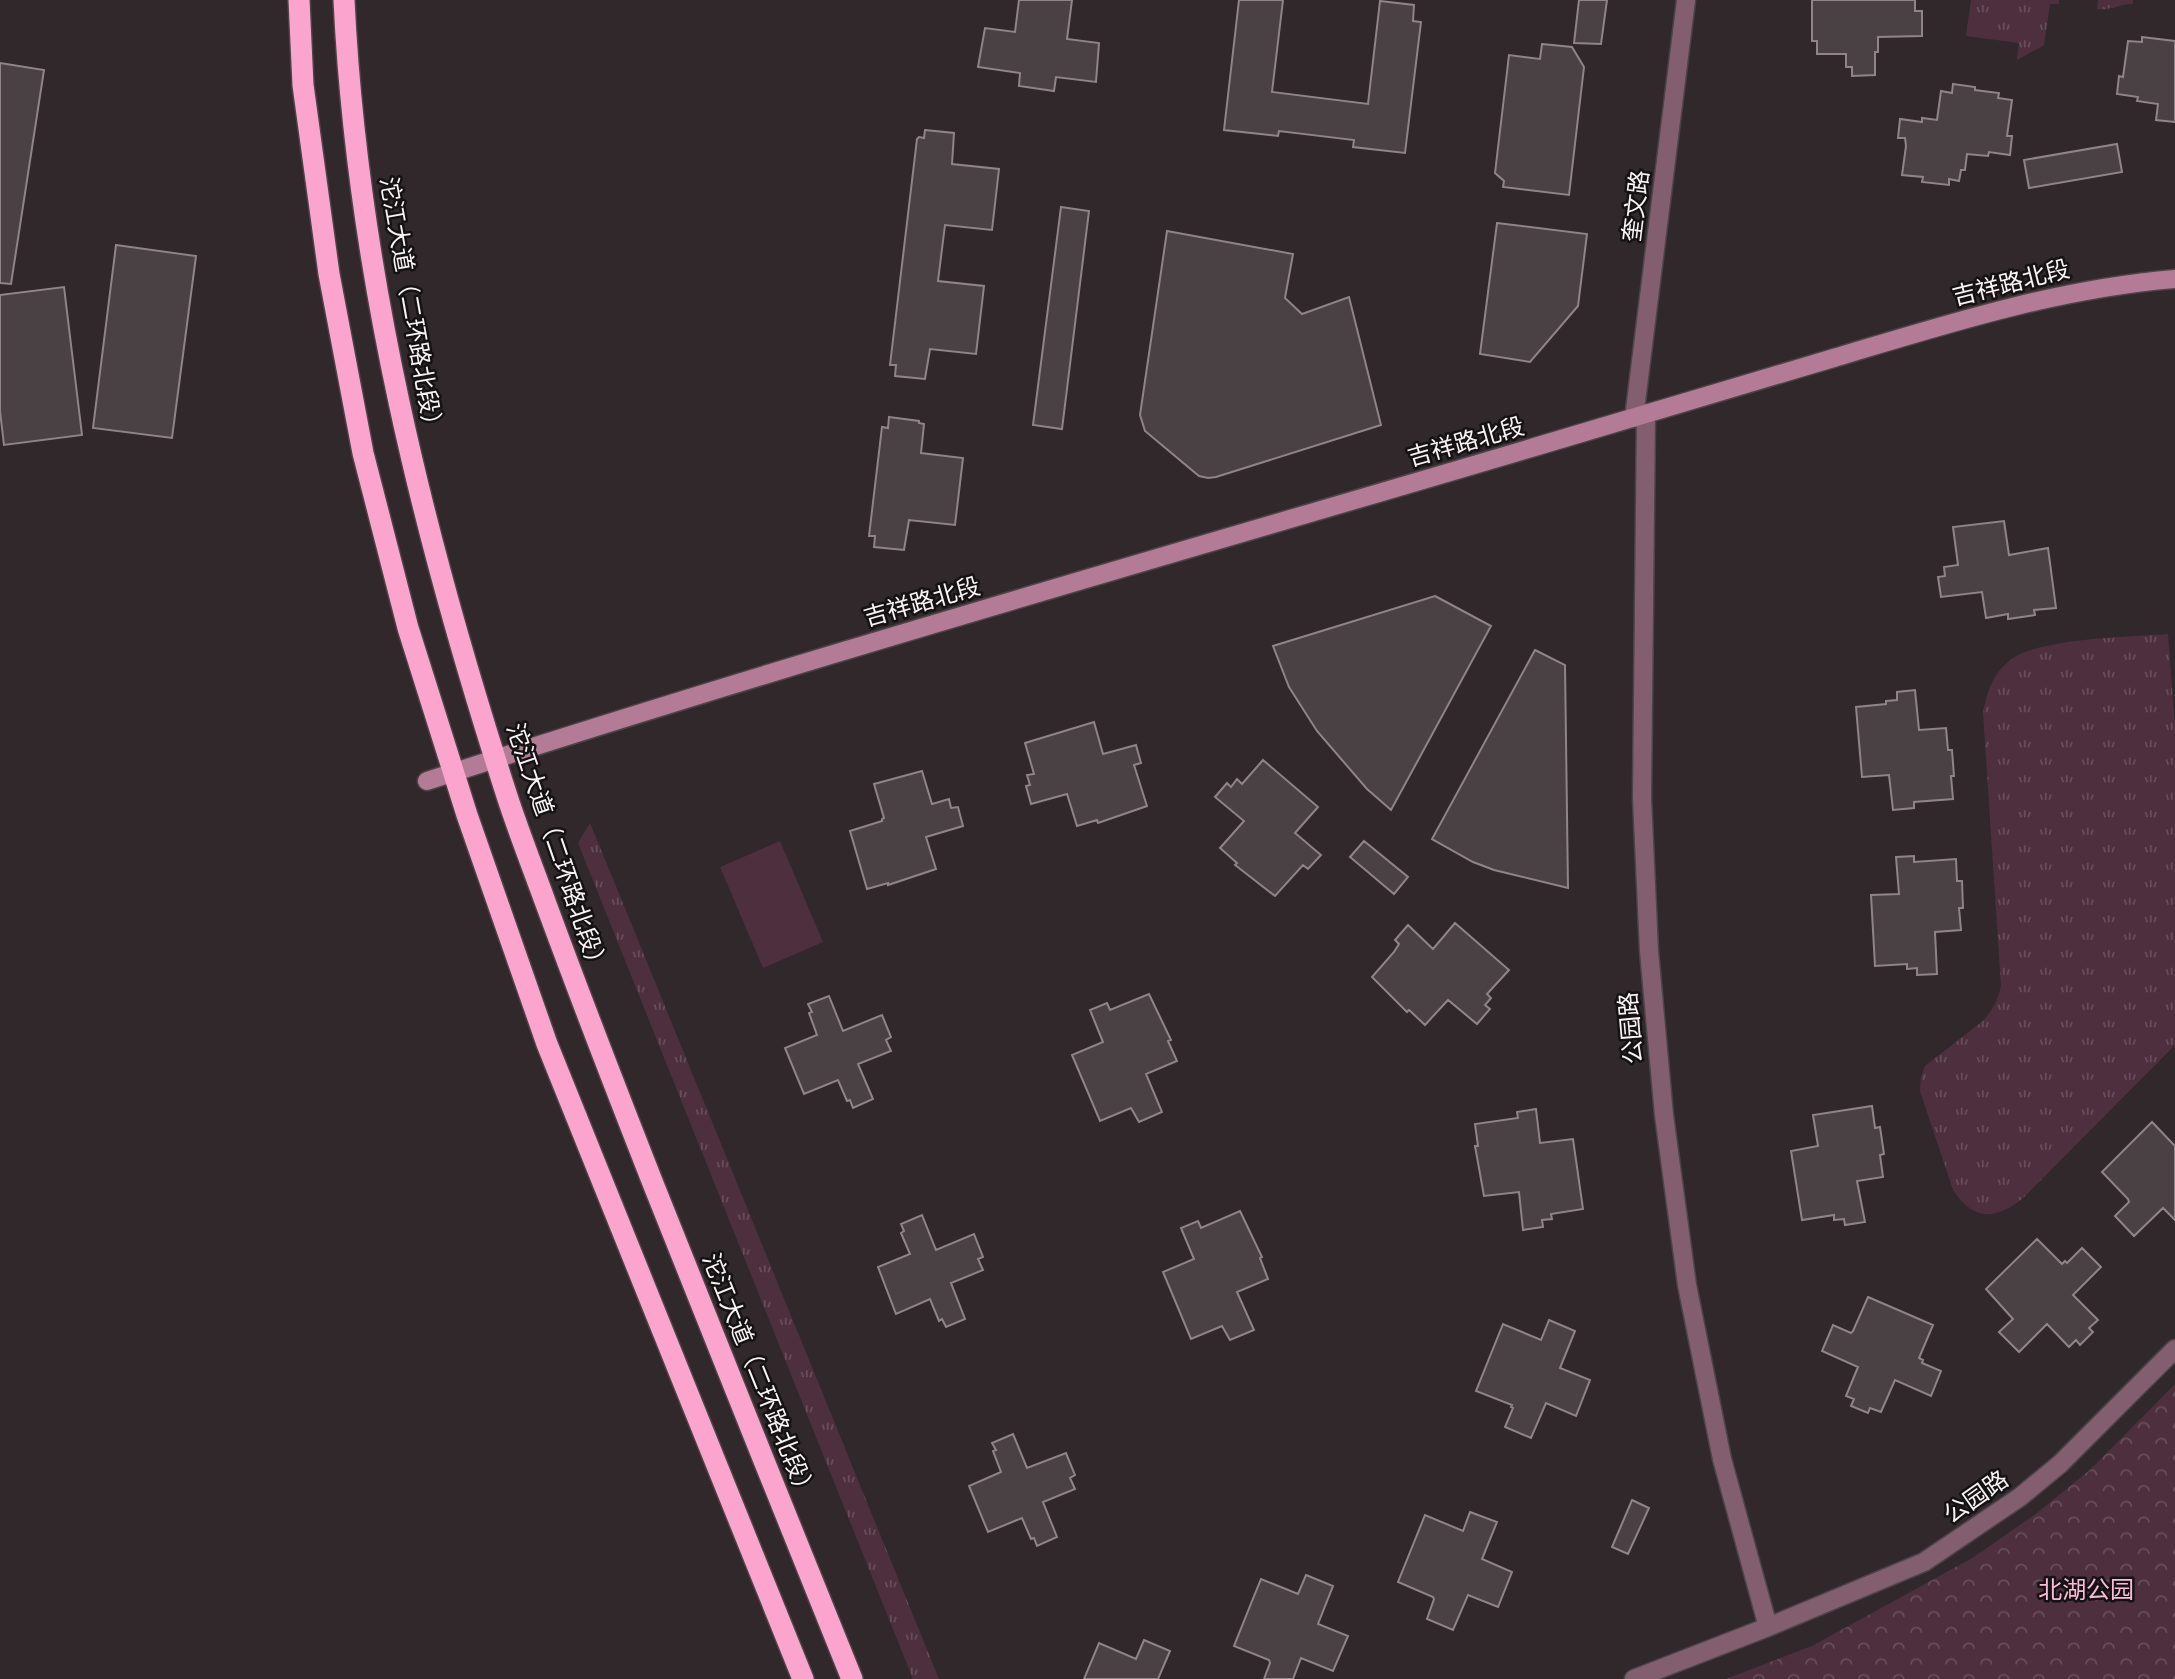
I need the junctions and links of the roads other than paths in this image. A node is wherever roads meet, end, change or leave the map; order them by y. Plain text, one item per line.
1 (299, 0) edge
2 (344, 0) edge
3 (1686, 0) edge
4 (2175, 279) edge
5 (1640, 416) junction
6 (496, 759) junction
7 (454, 772) junction
8 (427, 780) dead end
9 (2175, 1349) edge
10 (1768, 1627) junction
11 (803, 1679) edge
12 (852, 1679) edge
13 (1634, 1679) edge

1 - 7 highway
2 - 6 highway, 沱江大道（二环路北段）
3 - 5 street, 奎文路
4 - 5 street, 吉祥路北段
5 - 6 street, 吉祥路北段
5 - 10 street, 公园路
6 - 7 street, 吉祥路北段
6 - 12 highway, 沱江大道（二环路北段）
7 - 8 street, 吉祥路北段
7 - 11 highway
9 - 10 street, 公园路
10 - 13 street, 公园路

